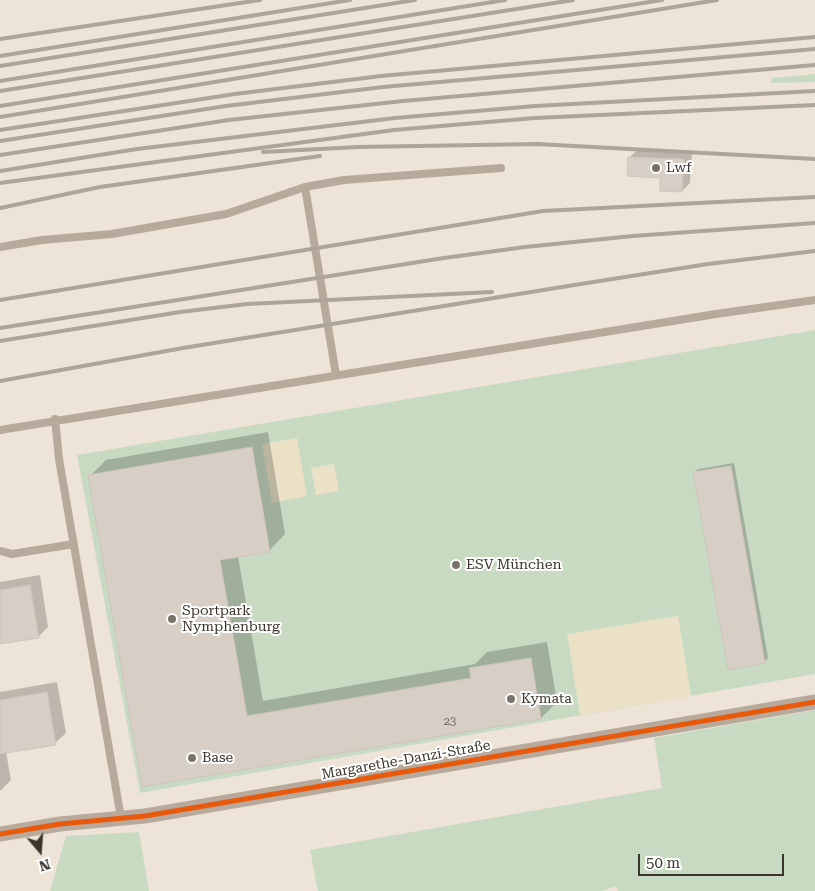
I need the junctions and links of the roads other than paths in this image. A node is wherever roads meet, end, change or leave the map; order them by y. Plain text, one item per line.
1 (501, 168) dead end
2 (305, 187) junction
3 (0, 247) edge
4 (815, 300) edge
5 (336, 375) junction
6 (55, 419) junction
7 (0, 430) edge
8 (74, 544) junction
9 (0, 550) edge
10 (815, 702) edge
11 (121, 818) junction
12 (0, 834) edge

1 - 2 lane
2 - 3 lane
2 - 5 lane
4 - 5 lane
5 - 6 lane
6 - 7 lane
6 - 8 lane
8 - 9 lane
8 - 11 lane
10 - 11 street, Margarethe-Danzi-Straße
11 - 12 street, Margarethe-Danzi-Straße

